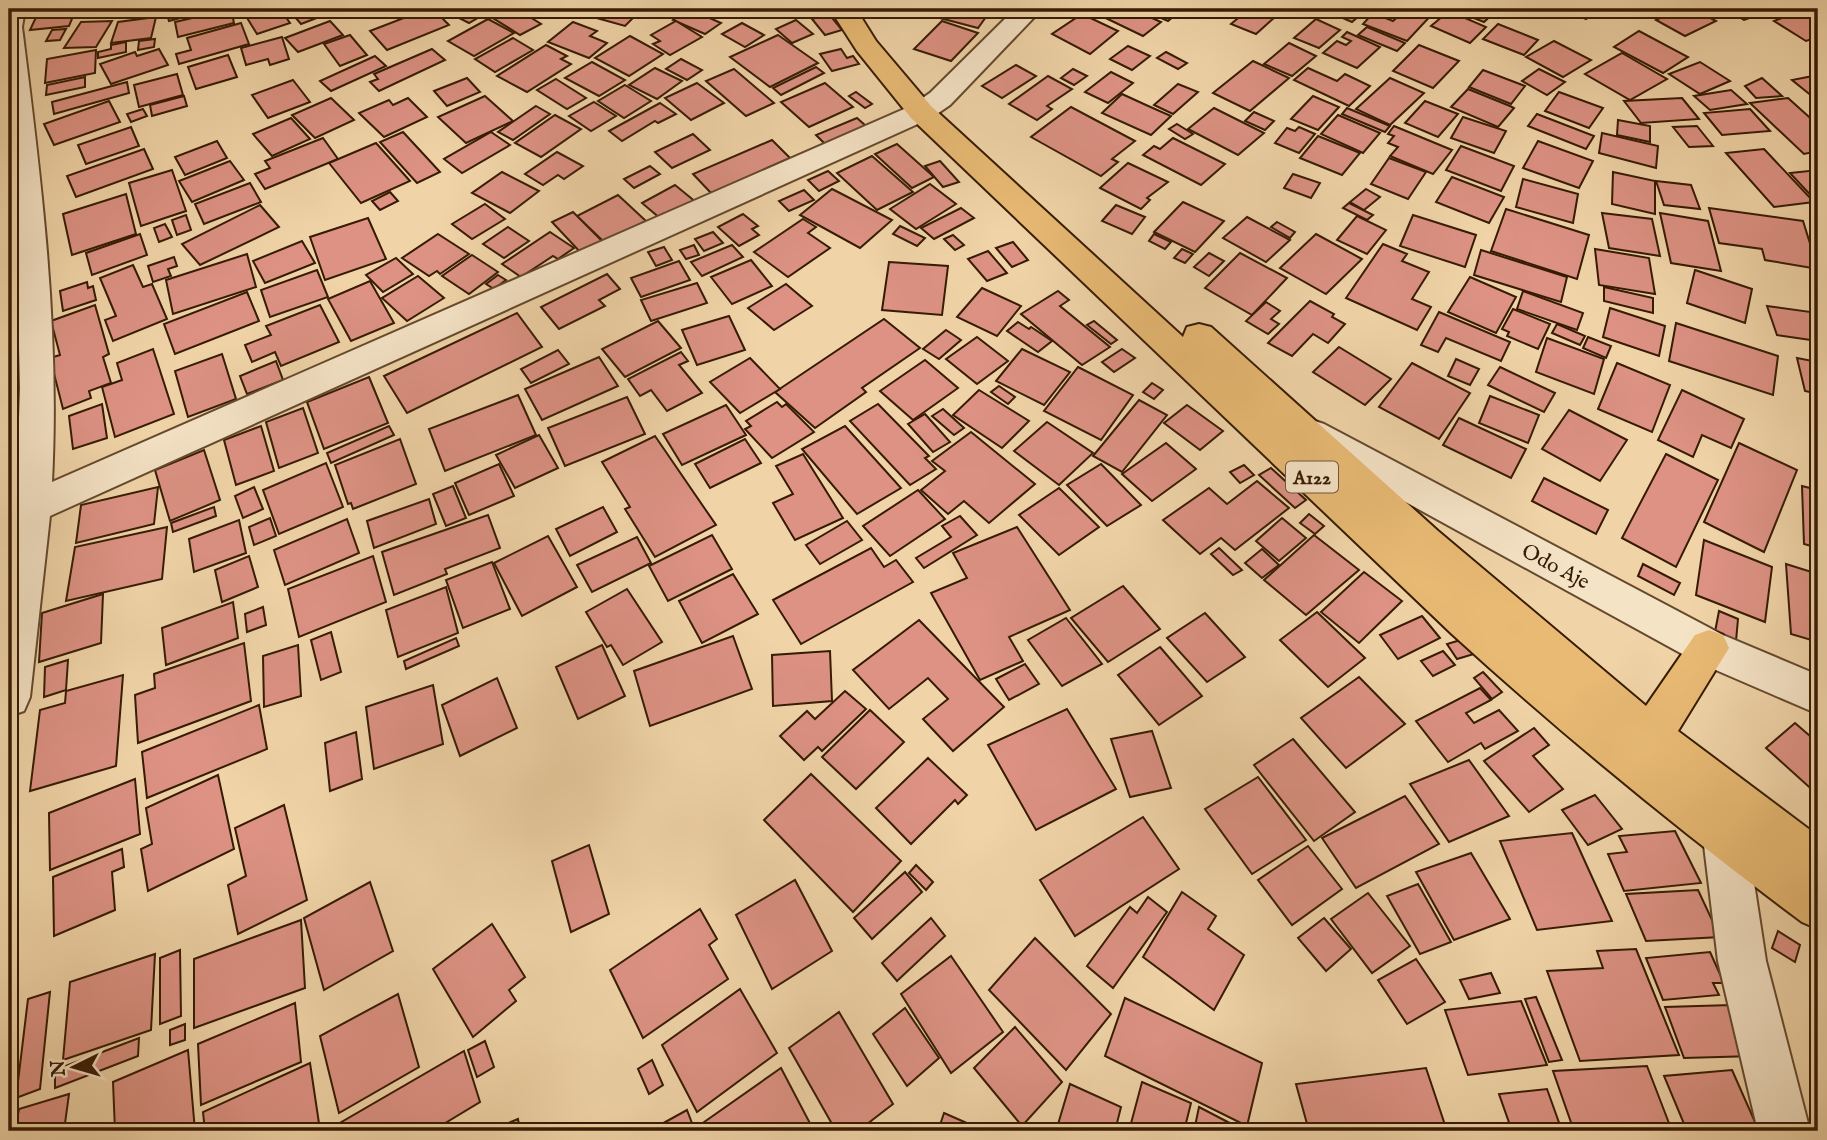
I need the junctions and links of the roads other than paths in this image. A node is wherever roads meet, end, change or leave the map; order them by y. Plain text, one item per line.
1 (12, 9) edge
2 (843, 9) edge
3 (874, 9) edge
4 (1028, 9) edge
5 (930, 105) junction
6 (18, 180) edge
7 (1298, 426) junction
8 (32, 507) junction
9 (1709, 649) junction
10 (1818, 695) edge
11 (9, 697) edge
12 (1641, 751) junction
13 (1728, 818) junction
14 (1818, 863) edge
15 (1818, 906) edge
16 (1784, 1131) edge

1 - 6 street
2 - 5 highway, A122
3 - 5 highway, A122
4 - 5 street
5 - 7 highway, A122
5 - 8 street
5 - 12 highway, A122
6 - 8 street
7 - 9 street, Odo Aje
7 - 12 highway, A122
8 - 11 street
9 - 10 street, Odo Aje
9 - 12 highway
12 - 13 highway, A122
13 - 14 highway, A122
13 - 15 highway, A122
13 - 16 street

